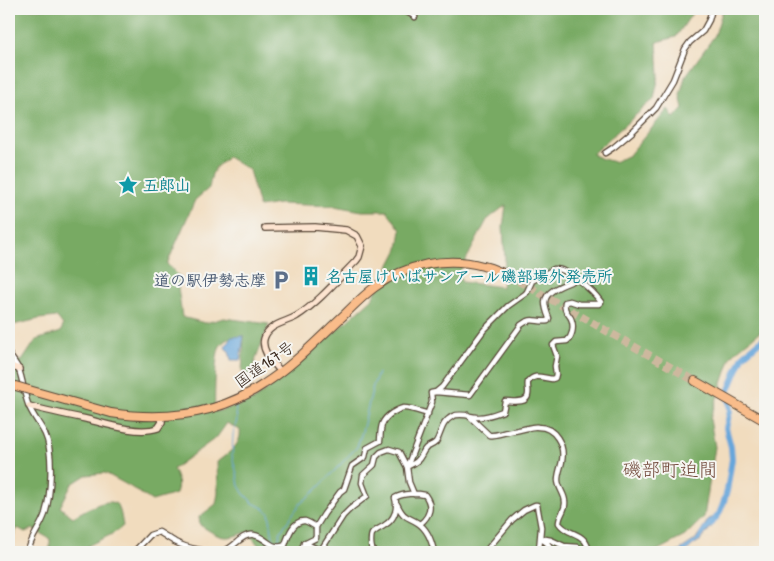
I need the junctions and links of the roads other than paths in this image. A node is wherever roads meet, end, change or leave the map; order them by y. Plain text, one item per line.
1 (402, 9) edge
2 (712, 9) edge
3 (415, 17) dead end
4 (605, 153) dead end
5 (265, 228) dead end
6 (508, 275) tunnel mouth
7 (576, 279) junction
8 (9, 354) edge
9 (9, 366) edge
10 (19, 369) junction
11 (281, 372) junction
12 (698, 382) tunnel mouth
13 (9, 384) edge
14 (436, 392) junction
15 (29, 406) junction
16 (428, 414) junction
17 (467, 414) junction
18 (161, 416) junction
19 (765, 421) edge
20 (407, 467) junction
21 (414, 494) junction
22 (397, 503) junction
23 (420, 524) junction
24 (316, 527) junction
25 (540, 538) junction
26 (304, 543) junction
27 (323, 551) edge
28 (28, 552) edge
29 (134, 552) edge
30 (301, 552) edge
31 (374, 552) edge
32 (434, 552) edge
33 (485, 552) edge
34 (538, 552) edge
35 (554, 552) edge
36 (584, 552) edge
37 (590, 552) edge

1 - 3 street
2 - 4 street
5 - 11 street
6 - 11 highway, 国道167号
7 - 14 street
7 - 14 street
7 - 17 street
8 - 10 street
9 - 10 street
10 - 15 street
11 - 18 highway, 国道167号
12 - 19 highway
13 - 18 highway, 国道167号, bridge
14 - 16 street
15 - 18 street
15 - 28 street
16 - 20 street
16 - 24 street
17 - 20 street
17 - 37 street
20 - 21 street
20 - 27 street
21 - 22 street
21 - 23 street
22 - 23 street
22 - 31 street
23 - 32 street
24 - 26 street
24 - 29 street
25 - 33 street
25 - 34 street
25 - 35 street
25 - 36 street
26 - 27 street
26 - 30 street

